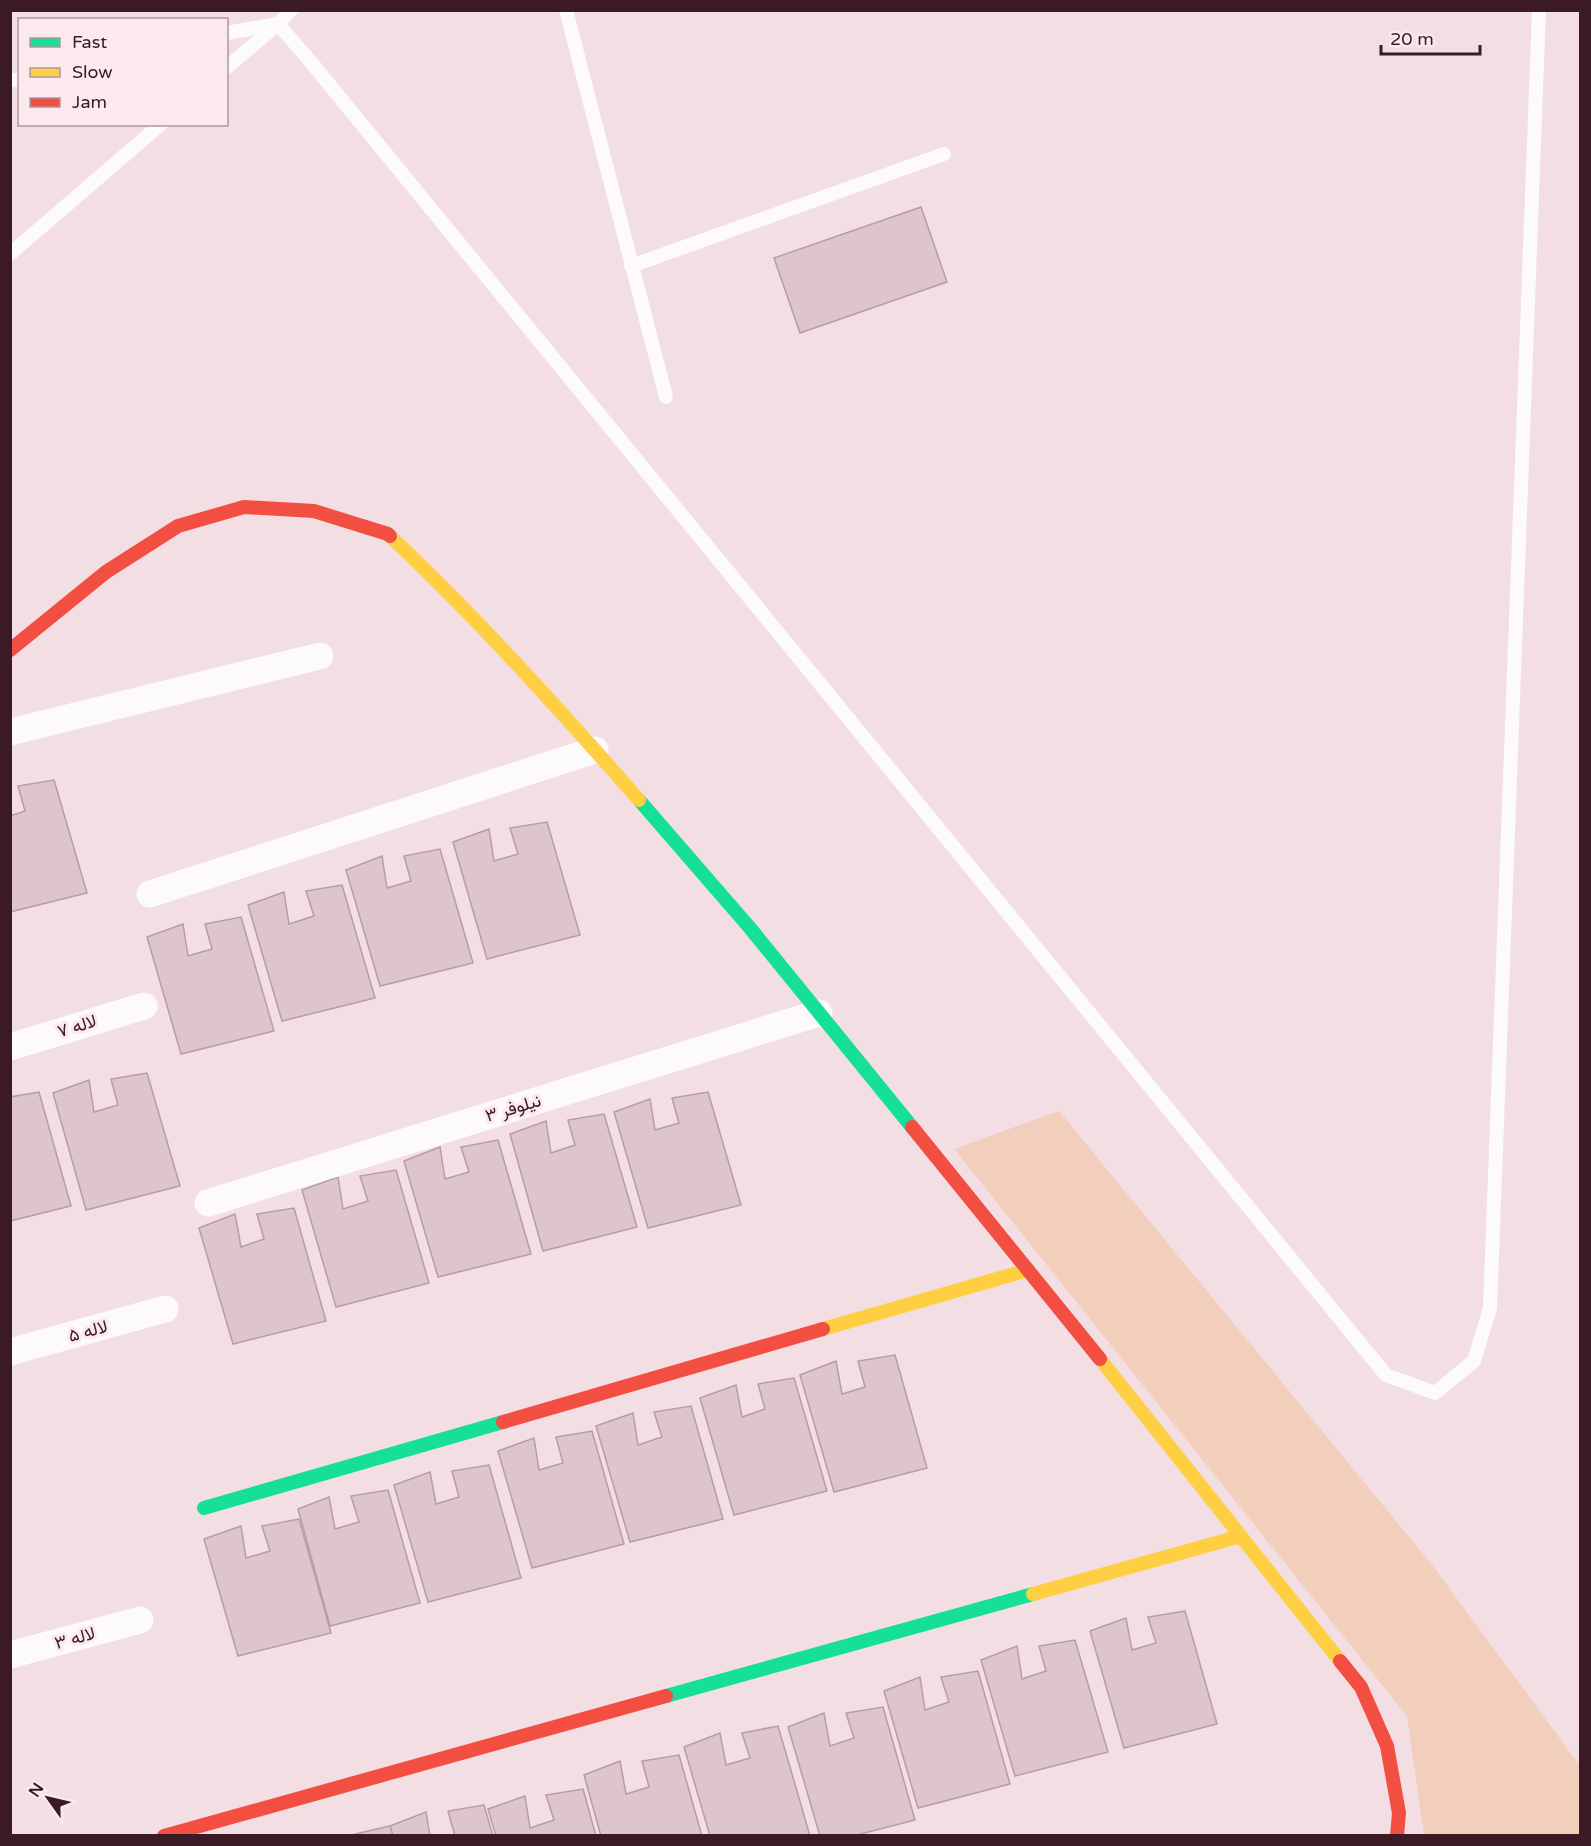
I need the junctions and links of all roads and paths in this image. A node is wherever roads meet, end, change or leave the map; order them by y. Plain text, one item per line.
1 (291, 10) edge
2 (566, 10) edge
3 (1539, 10) edge
4 (278, 24) junction
5 (228, 33) edge
6 (228, 66) edge
7 (159, 126) edge
8 (945, 154) dead end
9 (10, 254) edge
10 (631, 266) junction
11 (666, 397) dead end
12 (10, 650) edge
13 (320, 656) dead end
14 (10, 732) edge
15 (595, 750) junction
16 (150, 894) dead end
17 (144, 1006) dead end
18 (819, 1012) junction
19 (10, 1047) edge
20 (208, 1203) dead end
21 (1028, 1270) junction
22 (165, 1309) dead end
23 (10, 1352) edge
24 (204, 1508) dead end
25 (1241, 1536) junction
26 (140, 1620) dead end
27 (10, 1655) edge
28 (164, 1836) edge
29 (1397, 1836) edge

1 - 4 lane
2 - 10 lane
3 - 4 lane
4 - 5 lane
4 - 6 lane
7 - 9 lane
8 - 10 lane
10 - 11 lane
12 - 15 street
13 - 14 street
15 - 16 street
15 - 18 street
17 - 19 street, لاله ٧
18 - 20 street, نیلوفر ٣
18 - 21 street
21 - 24 street
21 - 25 street
22 - 23 street, لاله ۵
25 - 28 street
25 - 29 street
26 - 27 street, لاله ٣

